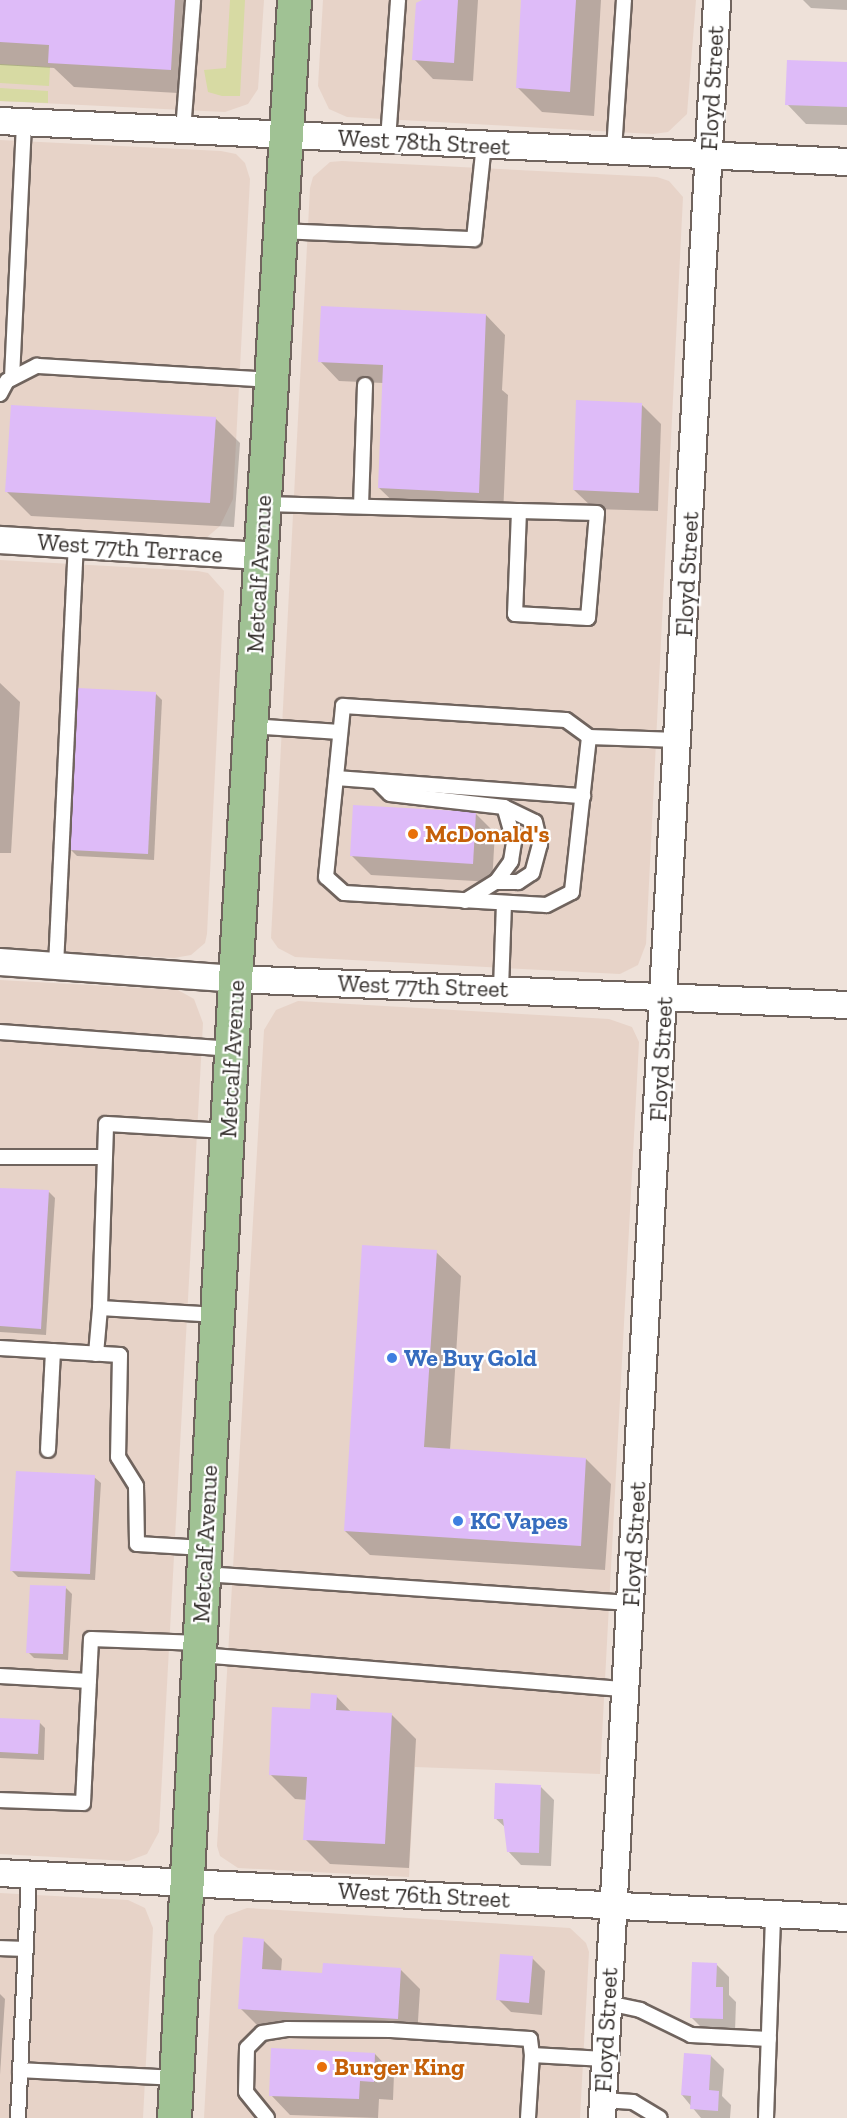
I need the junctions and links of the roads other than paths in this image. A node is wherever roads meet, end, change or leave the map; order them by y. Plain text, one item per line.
1 (193, 0) edge
2 (294, 0) edge
3 (398, 0) edge
4 (624, 0) edge
5 (717, 0) edge
6 (12, 122) edge
7 (183, 130) junction
8 (285, 135) junction
9 (388, 140) junction
10 (484, 144) junction
11 (614, 150) junction
12 (709, 155) junction
13 (847, 162) edge
14 (280, 231) junction
15 (12, 378) junction
16 (270, 380) junction
17 (365, 385) dead end
18 (0, 394) edge
19 (263, 504) junction
20 (361, 506) junction
21 (519, 511) junction
22 (0, 540) edge
23 (76, 543) junction
24 (260, 556) junction
25 (250, 726) junction
26 (340, 732) junction
27 (589, 737) junction
28 (678, 740) junction
29 (336, 778) junction
30 (377, 781) junction
31 (583, 796) junction
32 (504, 807) junction
33 (496, 882) junction
34 (464, 901) junction
35 (504, 903) junction
36 (0, 962) edge
37 (56, 966) junction
38 (235, 979) junction
39 (501, 989) junction
40 (664, 996) junction
41 (847, 1005) edge
42 (0, 1032) edge
43 (232, 1049) junction
44 (229, 1131) junction
45 (0, 1157) edge
46 (104, 1157) junction
47 (99, 1308) junction
48 (218, 1315) junction
49 (0, 1348) edge
50 (54, 1351) junction
51 (96, 1354) junction
52 (48, 1450) dead end
53 (205, 1561) junction
54 (630, 1603) junction
55 (200, 1649) junction
56 (0, 1676) edge
57 (89, 1681) junction
58 (625, 1689) junction
59 (0, 1800) edge
60 (0, 1873) edge
61 (29, 1874) junction
62 (188, 1882) junction
63 (613, 1905) junction
64 (773, 1914) junction
65 (847, 1918) edge
66 (0, 1948) edge
67 (26, 1949) junction
68 (608, 2003) junction
69 (769, 2039) junction
70 (532, 2055) junction
71 (605, 2059) junction
72 (20, 2070) junction
73 (176, 2078) junction
74 (602, 2109) edge
75 (18, 2118) edge
76 (174, 2118) edge
77 (267, 2118) edge
78 (528, 2118) edge
79 (660, 2118) edge
80 (766, 2118) edge

1 - 7 lane
2 - 8 main road, Metcalf Avenue
3 - 9 lane
4 - 11 lane
5 - 12 street, Floyd Street
6 - 7 street, West 78th Street
6 - 15 lane
7 - 8 street, West 78th Street
8 - 9 street, West 78th Street
8 - 14 main road, Metcalf Avenue
9 - 10 street, West 78th Street
10 - 11 street, West 78th Street
10 - 14 lane
11 - 12 street, West 78th Street
12 - 13 street, West 78th Street
12 - 28 street, Floyd Street
14 - 16 main road, Metcalf Avenue
15 - 16 lane
15 - 18 lane
16 - 19 main road, Metcalf Avenue
17 - 20 lane
19 - 20 lane
19 - 24 main road, Metcalf Avenue
20 - 21 lane
21 - 21 lane
22 - 23 street, West 77th Terrace
23 - 24 street, West 77th Terrace
23 - 37 lane
24 - 25 main road, Metcalf Avenue
25 - 26 lane
25 - 38 main road, Metcalf Avenue
26 - 27 lane
26 - 29 lane
27 - 28 lane
27 - 31 lane
28 - 40 street, Floyd Street
29 - 30 lane
29 - 34 lane
30 - 31 lane
30 - 32 lane
31 - 35 lane
32 - 33 lane
32 - 33 lane
33 - 34 lane
34 - 35 lane
35 - 39 lane
36 - 37 street, West 77th Street
37 - 38 street, West 77th Street
38 - 39 street, West 77th Street
38 - 43 main road, Metcalf Avenue
39 - 40 street, West 77th Street
40 - 41 street, West 77th Street
40 - 54 street, Floyd Street
42 - 43 lane
43 - 44 main road, Metcalf Avenue
44 - 46 lane
44 - 48 main road, Metcalf Avenue
45 - 46 lane
46 - 47 lane
47 - 48 lane
47 - 51 lane
48 - 53 main road, Metcalf Avenue
49 - 50 lane
50 - 51 lane
50 - 52 lane
51 - 53 lane
53 - 54 lane
53 - 55 main road, Metcalf Avenue
54 - 58 street, Floyd Street
55 - 57 lane
55 - 58 lane
55 - 62 main road, Metcalf Avenue
56 - 57 lane
57 - 59 lane
58 - 63 street, Floyd Street
60 - 61 street, West 76th Street
61 - 62 street, West 76th Street
61 - 67 lane
62 - 63 street, West 76th Street
62 - 73 main road, Metcalf Avenue
63 - 64 street, West 76th Street
63 - 68 street, Floyd Street
64 - 65 street, West 76th Street
64 - 69 lane
66 - 67 lane
67 - 72 lane
68 - 69 lane
68 - 71 street, Floyd Street
69 - 80 lane
70 - 71 lane
70 - 77 lane
70 - 78 lane
71 - 74 street, Floyd Street
72 - 73 lane
72 - 75 lane
73 - 76 main road, Metcalf Avenue
74 - 79 lane

